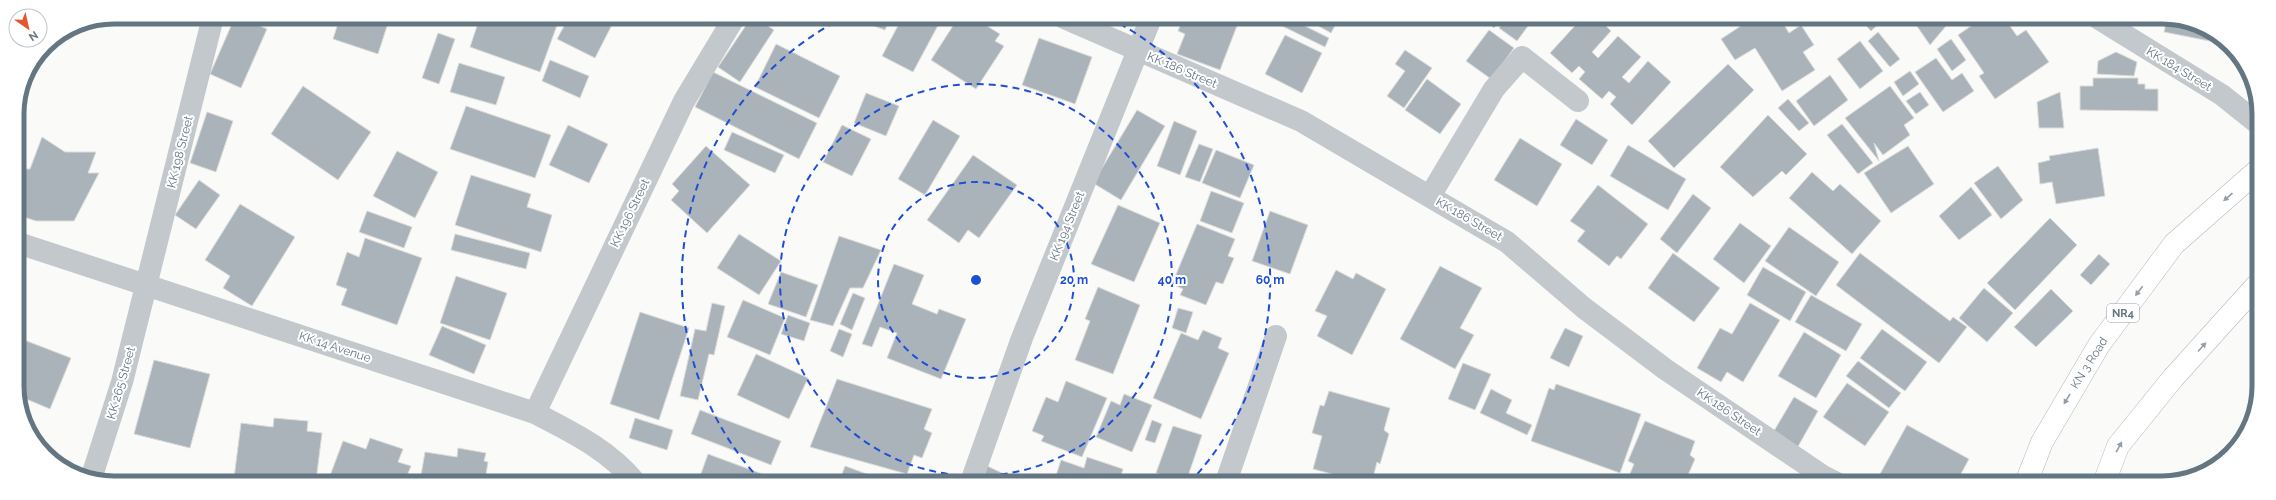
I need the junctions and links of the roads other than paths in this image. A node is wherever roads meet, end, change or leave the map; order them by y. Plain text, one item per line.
1 (211, 24) edge
2 (730, 24) edge
3 (1078, 24) edge
4 (1148, 24) edge
5 (2107, 24) edge
6 (1136, 50) junction
7 (1578, 101) dead end
8 (2252, 119) edge
9 (2252, 175) edge
10 (1430, 196) junction
11 (24, 245) edge
12 (147, 286) junction
13 (2252, 291) edge
14 (1276, 336) dead end
15 (535, 413) junction
16 (93, 473) edge
17 (630, 476) edge
18 (973, 476) edge
19 (1228, 476) edge
20 (1823, 476) edge
21 (2029, 476) edge
22 (2107, 476) edge

1 - 12 street, KK 198 Street
2 - 15 street, KK 196 Street
3 - 6 street, KK 186 Street
4 - 6 street, KK 194 Street
5 - 8 street, KK 184 Street
6 - 10 street, KK 186 Street
6 - 18 street, KK 194 Street
7 - 10 street
9 -> 21 highway, KN 3 Road / NR4
10 - 20 street, KK 186 Street
11 - 12 street, KK 14 Avenue
12 - 15 street, KK 14 Avenue
12 - 16 street, KK 265 Street
22 -> 13 highway
14 - 19 street
15 - 17 street, KK 14 Avenue

